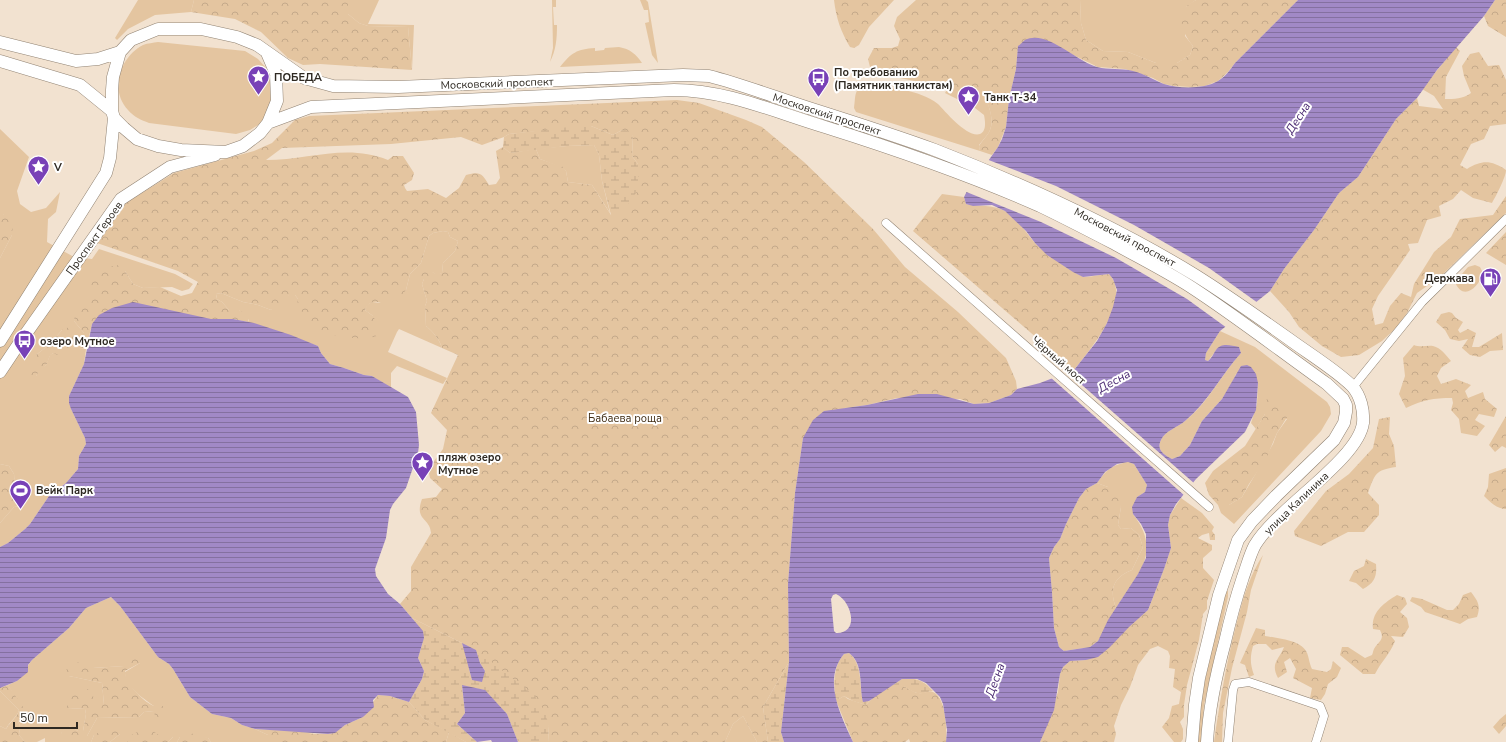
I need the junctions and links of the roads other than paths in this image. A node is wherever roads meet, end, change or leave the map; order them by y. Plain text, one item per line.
1 (0, 42) edge
2 (120, 52) junction
3 (267, 53) junction
4 (0, 60) edge
5 (113, 115) junction
6 (268, 123) junction
7 (226, 152) junction
8 (1506, 219) edge
9 (886, 223) dead end
10 (0, 341) edge
11 (0, 372) edge
12 (1336, 373) joint
13 (1353, 387) junction
14 (1331, 388) joint
15 (1208, 506) dead end
16 (1192, 742) edge
17 (1207, 742) edge
18 (1228, 742) edge
19 (1316, 742) edge

1 - 2 main road
2 - 3 main road, Московский проспект
2 - 5 main road, Проспект Героев
3 - 6 main road
3 - 12 main road, Московский проспект
4 - 5 main road
5 - 7 main road
5 - 10 main road, Проспект Героев
6 - 7 main road, Проспект Героев
6 - 14 main road, Московский проспект
7 - 11 main road, Проспект Героев
8 - 13 street
9 - 15 street, Чёрный мост
12 - 13 main road, улица Калинина
13 - 17 main road, улица Калинина
14 - 16 main road, улица Калинина
18 - 19 street

